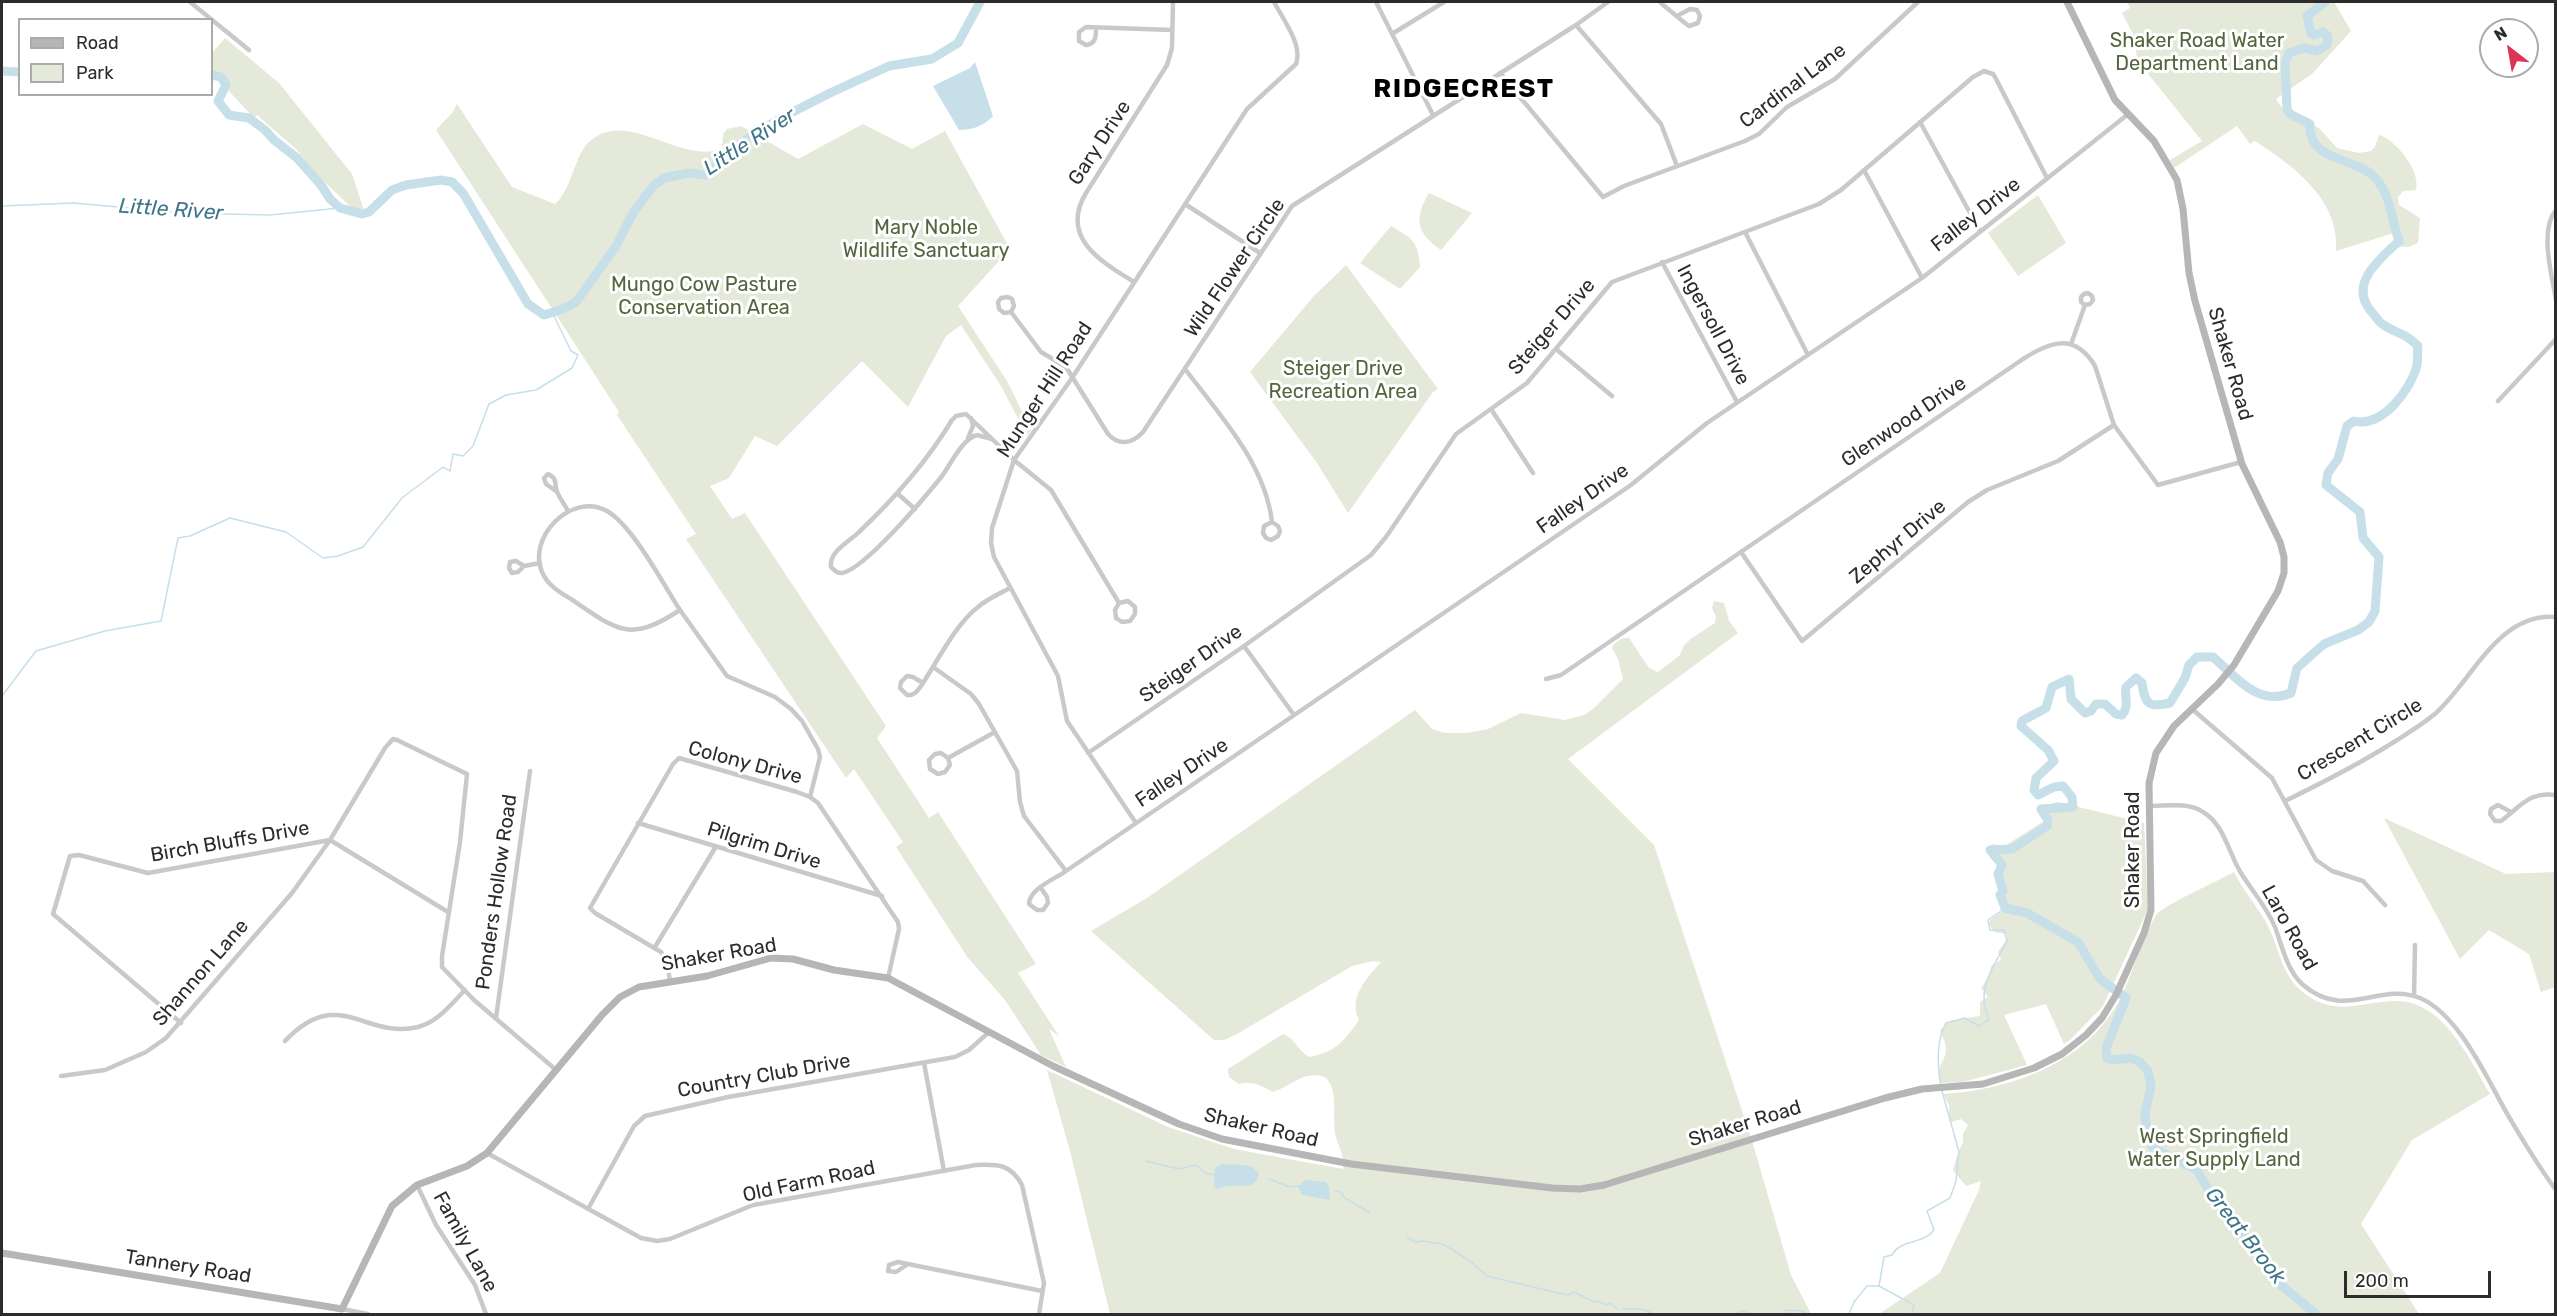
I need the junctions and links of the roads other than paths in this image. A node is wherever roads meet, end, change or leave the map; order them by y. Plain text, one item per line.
1 (190, 2) edge
2 (1173, 2) edge
3 (1274, 2) edge
4 (1376, 2) edge
5 (1444, 2) edge
6 (1608, 2) edge
7 (1660, 2) edge
8 (1918, 2) edge
9 (2067, 2) edge
10 (1677, 16) junction
11 (210, 18) edge
12 (213, 21) edge
13 (1576, 25) junction
14 (1096, 28) junction
15 (1172, 30) junction
16 (1392, 34) junction
17 (249, 50) dead end
18 (1500, 73) junction
19 (1433, 115) junction
20 (2127, 115) junction
21 (1920, 122) junction
22 (1677, 165) junction
23 (1864, 170) junction
24 (2047, 178) junction
25 (1185, 204) junction
26 (2556, 210) edge
27 (1980, 231) junction
28 (1745, 232) junction
29 (1260, 252) junction
30 (1662, 262) junction
31 (1922, 278) junction
32 (1134, 282) junction
33 (2556, 300) edge
34 (2085, 305) dead end
35 (1011, 312) dead end
36 (2556, 339) edge
37 (2071, 344) junction
38 (1556, 349) junction
39 (1808, 355) junction
40 (1185, 369) junction
41 (1072, 378) junction
42 (1612, 396) dead end
43 (2498, 401) dead end
44 (1737, 402) junction
45 (1491, 409) junction
46 (971, 417) junction
47 (2114, 425) junction
48 (992, 439) junction
49 (967, 441) junction
50 (1014, 460) junction
51 (2241, 462) junction
52 (1533, 473) dead end
53 (556, 491) dead end
54 (898, 494) junction
55 (915, 509) junction
56 (568, 511) junction
57 (1272, 522) dead end
58 (1741, 552) junction
59 (540, 563) junction
60 (524, 566) dead end
61 (1010, 588) junction
62 (1119, 603) junction
63 (680, 610) junction
64 (2556, 617) edge
65 (1244, 646) junction
66 (933, 668) junction
67 (1546, 679) dead end
68 (922, 683) junction
69 (2192, 709) junction
70 (1294, 715) junction
71 (995, 732) junction
72 (1088, 753) junction
73 (948, 758) junction
74 (530, 771) dead end
75 (2556, 795) edge
76 (810, 797) junction
77 (2285, 801) junction
78 (2150, 806) junction
79 (2511, 812) junction
80 (638, 823) junction
81 (1136, 823) junction
82 (330, 840) junction
83 (715, 848) junction
84 (1066, 871) junction
85 (1041, 888) junction
86 (882, 896) junction
87 (2385, 905) dead end
88 (448, 912) junction
89 (2415, 945) dead end
90 (655, 947) junction
91 (888, 978) junction
92 (670, 981) junction
93 (465, 990) junction
94 (2414, 996) junction
95 (496, 1018) junction
96 (181, 1023) junction
97 (989, 1032) junction
98 (285, 1041) dead end
99 (924, 1063) junction
100 (555, 1070) junction
101 (61, 1076) dead end
102 (487, 1153) junction
103 (944, 1171) junction
104 (417, 1185) junction
105 (2556, 1190) edge
106 (588, 1209) junction
107 (2, 1253) edge
108 (908, 1264) dead end
109 (1042, 1291) junction
110 (342, 1309) junction
111 (368, 1314) edge
112 (486, 1314) edge
113 (1039, 1314) edge

1 - 11 street
2 - 15 street, Gary Drive
3 - 25 street, Munger Hill Road
4 - 16 street
5 - 16 street
6 - 13 street, Wild Flower Circle
7 - 10 street
8 - 22 street, Cardinal Lane
9 - 20 street, Shaker Road
10 - 10 street
12 - 17 street
13 - 18 street, Wild Flower Circle
13 - 22 street
14 - 14 street
14 - 15 street
15 - 32 street, Gary Drive
16 - 19 street
18 - 19 street, Wild Flower Circle
18 - 22 street, Cardinal Lane
19 - 29 street, Wild Flower Circle
20 - 24 street, Falley Drive
20 - 51 street, Shaker Road
21 - 23 street, Steiger Drive
21 - 24 street, Steiger Drive
21 - 27 street
23 - 28 street, Steiger Drive
23 - 31 street
24 - 27 street, Falley Drive
25 - 29 street
25 - 32 street, Munger Hill Road
26 - 33 street
27 - 31 street, Falley Drive
28 - 30 street, Steiger Drive
28 - 39 street
29 - 40 street, Wild Flower Circle
30 - 38 street, Steiger Drive
30 - 44 street, Ingersoll Drive
31 - 39 street, Falley Drive
32 - 41 street, Munger Hill Road
34 - 37 street
35 - 41 street, Wild Flower Circle
36 - 43 street
37 - 47 street
37 - 58 street, Glenwood Drive
38 - 42 street
38 - 45 street, Steiger Drive
39 - 44 street, Falley Drive
40 - 41 street, Wild Flower Circle
40 - 57 street
41 - 50 street, Munger Hill Road
44 - 70 street, Falley Drive
45 - 52 street
45 - 65 street, Steiger Drive
46 - 48 street
46 - 49 street
46 - 54 street
47 - 51 street
47 - 58 street, Zephyr Drive
48 - 49 street
48 - 50 street
49 - 55 street
50 - 61 street, Munger Hill Road
50 - 62 street
51 - 69 street, Shaker Road
53 - 56 street
54 - 55 street
54 - 55 street
56 - 59 street
56 - 63 street
58 - 67 street, Glenwood Drive
59 - 60 street
59 - 63 street
61 - 66 street
61 - 72 street, Munger Hill Road
62 - 62 street
63 - 76 street
64 - 77 street, Crescent Circle
65 - 70 street
65 - 72 street, Steiger Drive
66 - 68 street
66 - 71 street
68 - 68 street
69 - 77 street
69 - 78 street, Shaker Road
70 - 81 street, Falley Drive
71 - 73 street
71 - 84 street
72 - 81 street, Munger Hill Road
73 - 73 street
74 - 95 street, Ponders Hollow Road
75 - 79 street
76 - 80 street, Colony Drive
76 - 86 street, Colony Drive
77 - 87 street
78 - 94 street, Laro Road
78 - 97 street, Shaker Road
79 - 79 street
80 - 83 street, Pilgrim Drive
80 - 90 street, Colony Drive
81 - 84 street, Falley Drive
82 - 88 street
82 - 88 street, Birch Bluffs Drive
82 - 96 street, Shannon Lane
82 - 96 street, Birch Bluffs Drive
83 - 86 street, Pilgrim Drive
83 - 90 street
84 - 85 street, Falley Drive
85 - 85 street
86 - 91 street, Colony Drive
88 - 93 street, Birch Bluffs Drive
89 - 94 street
90 - 92 street
91 - 92 street, Shaker Road
91 - 97 street, Shaker Road
92 - 100 street, Shaker Road
93 - 95 street, Birch Bluffs Drive
93 - 98 street
94 - 105 street
95 - 100 street, Birch Bluffs Drive
96 - 101 street, Shannon Lane
97 - 99 street, Country Club Drive
99 - 103 street
99 - 106 street, Country Club Drive
100 - 102 street, Shaker Road
102 - 104 street, Shaker Road
102 - 106 street, Old Farm Road
103 - 106 street, Old Farm Road
103 - 109 street, Old Farm Road
104 - 110 street, Shaker Road
104 - 112 street, Family Lane
107 - 110 street, Tannery Road
108 - 109 street
109 - 113 street, Old Farm Road
110 - 111 street, Tannery Road

